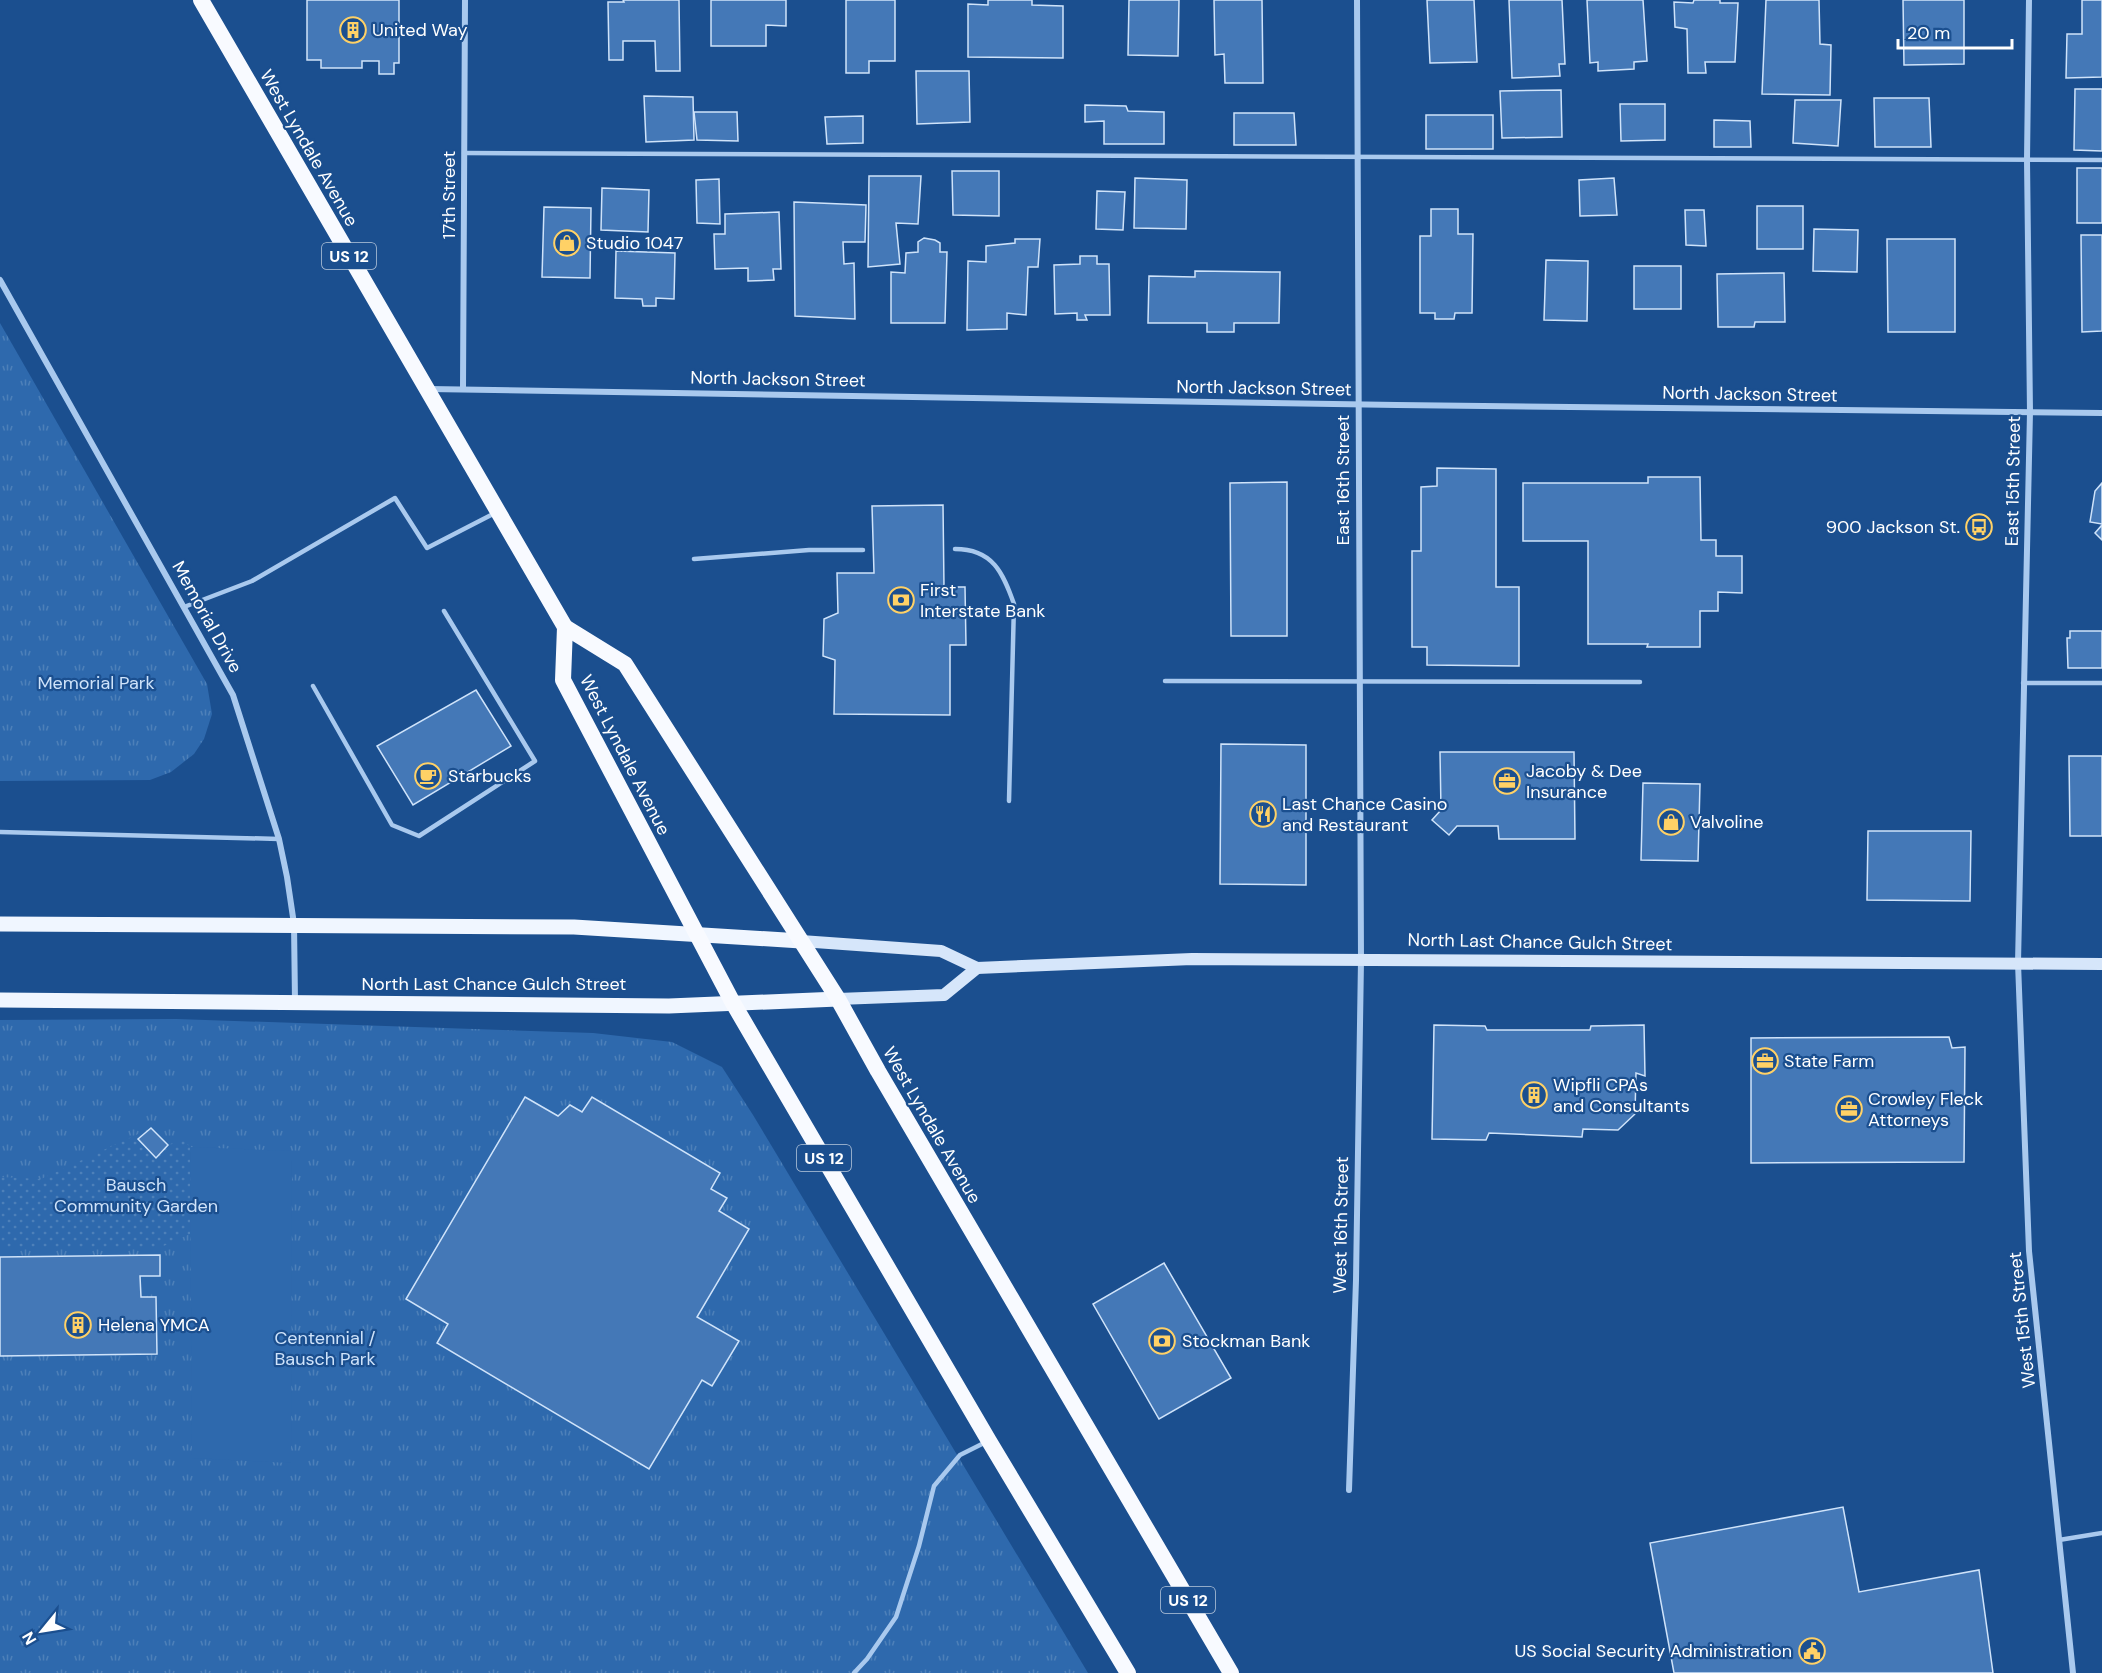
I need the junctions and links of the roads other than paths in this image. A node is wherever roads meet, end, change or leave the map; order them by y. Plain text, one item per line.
1 (201, 0) edge
2 (465, 0) edge
3 (1357, 0) edge
4 (2029, 0) edge
5 (464, 153) junction
6 (1357, 157) junction
7 (2027, 160) junction
8 (2102, 160) edge
9 (0, 280) edge
10 (426, 388) junction
11 (464, 389) junction
12 (1357, 404) junction
13 (2030, 412) junction
14 (2102, 413) edge
15 (498, 512) junction
16 (955, 549) dead end
17 (863, 550) dead end
18 (694, 559) dead end
19 (184, 608) junction
20 (444, 610) dead end
21 (565, 627) junction
22 (1165, 681) dead end
23 (1358, 682) junction
24 (1640, 682) dead end
25 (2102, 682) edge
26 (2023, 684) junction
27 (313, 686) dead end
28 (1009, 801) dead end
29 (0, 832) edge
30 (279, 839) junction
31 (0, 924) edge
32 (294, 924) junction
33 (696, 933) junction
34 (801, 941) junction
35 (1361, 960) junction
36 (2018, 963) junction
37 (2102, 964) edge
38 (977, 968) junction
39 (838, 999) junction
40 (0, 1000) edge
41 (296, 1002) junction
42 (733, 1003) junction
43 (989, 1441) junction
44 (1349, 1490) dead end
45 (2102, 1533) edge
46 (2059, 1540) junction
47 (855, 1673) edge
48 (1128, 1673) edge
49 (1231, 1673) edge
50 (2073, 1673) edge

1 - 10 highway, West Lyndale Avenue / US 12
2 - 5 street, 17th Street
3 - 6 street, East 16th Street
4 - 7 street, East 15th Street
5 - 6 lane
5 - 11 street, 17th Street
6 - 7 lane
6 - 12 street, East 16th Street
7 - 8 lane
7 - 13 street, East 15th Street
9 - 19 street, Memorial Drive
10 - 11 street, North Jackson Street
10 - 15 highway, West Lyndale Avenue / US 12
11 - 12 street, North Jackson Street
12 - 13 street, North Jackson Street
12 - 23 street, East 16th Street
13 - 14 street, North Jackson Street
13 - 26 street, East 15th Street
15 - 19 lane
15 - 21 highway, West Lyndale Avenue / US 12
16 - 28 lane
17 - 18 lane
19 - 30 street, Memorial Drive
20 - 27 lane
21 - 33 highway, West Lyndale Avenue / US 12
21 - 34 highway, West Lyndale Avenue / US 12
22 - 23 lane
23 - 24 lane
23 - 35 street, East 16th Street
25 - 26 lane
26 - 36 street, East 15th Street
29 - 30 lane
30 - 32 street, Memorial Drive
31 - 32 main road, North Last Chance Gulch Street
32 - 33 main road, North Last Chance Gulch Street
32 - 41 street, Memorial Drive
33 - 34 main road, North Last Chance Gulch Street
33 - 42 highway, West Lyndale Avenue / US 12
34 - 38 main road, North Last Chance Gulch Street
34 - 39 highway, West Lyndale Avenue / US 12
35 - 36 main road, North Last Chance Gulch Street
35 - 38 main road, North Last Chance Gulch Street
35 - 44 street, West 16th Street
36 - 37 main road, North Last Chance Gulch Street
36 - 46 street, West 15th Street
38 - 39 main road, North Last Chance Gulch Street
39 - 42 main road, North Last Chance Gulch Street
39 - 49 highway, West Lyndale Avenue / US 12
40 - 41 main road, North Last Chance Gulch Street
41 - 42 main road, North Last Chance Gulch Street
42 - 43 highway, West Lyndale Avenue / US 12
43 - 47 lane
43 - 48 highway, West Lyndale Avenue / US 12
45 - 46 lane
46 - 50 street, West 15th Street

